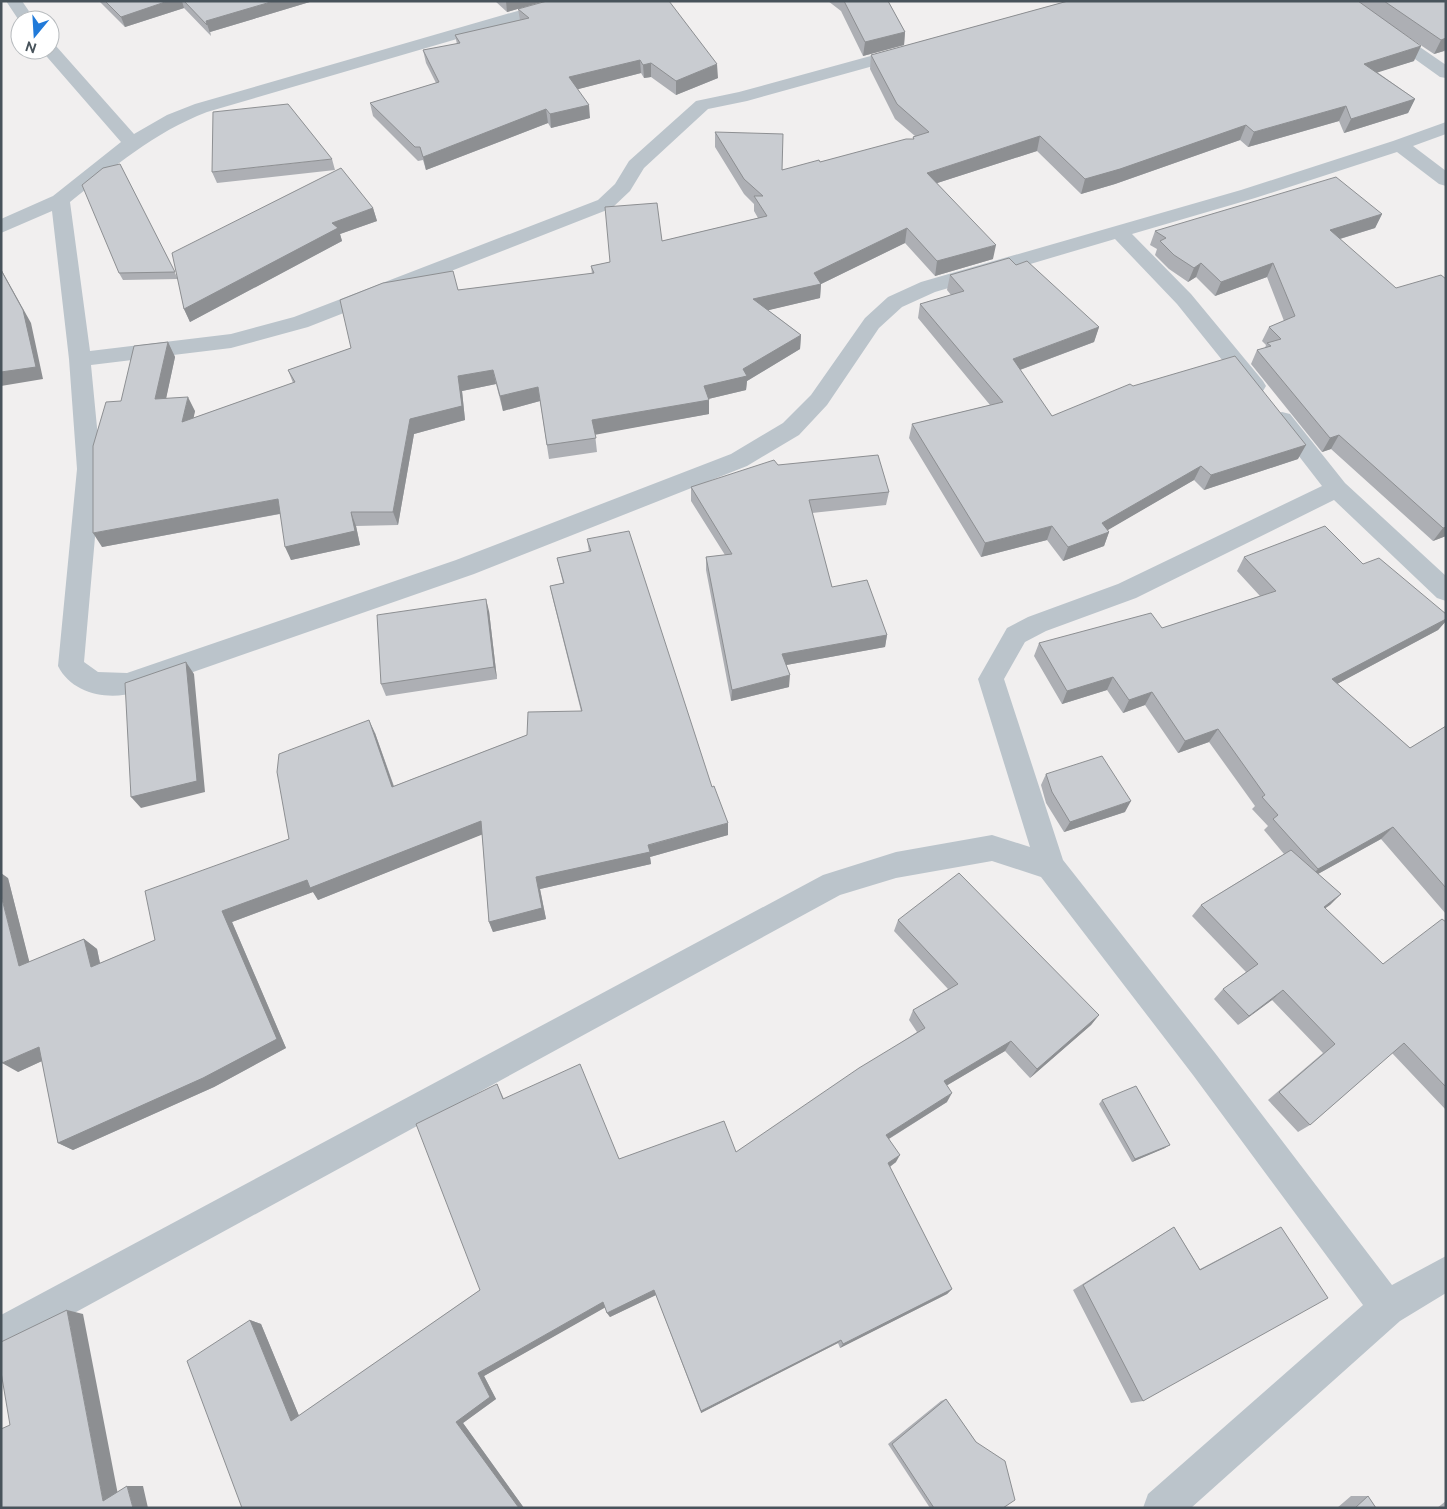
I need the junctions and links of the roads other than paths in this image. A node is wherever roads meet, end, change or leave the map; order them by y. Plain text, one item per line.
1 (10, 1) edge
2 (571, 1) edge
3 (1342, 1) edge
4 (1, 5) edge
5 (922, 47) edge
6 (59, 60) edge
7 (1446, 73) edge
8 (1446, 127) edge
9 (132, 143) junction
10 (1400, 145) junction
11 (1446, 180) edge
12 (60, 200) junction
13 (1, 228) edge
14 (1119, 232) junction
15 (80, 359) junction
16 (1338, 489) junction
17 (1446, 591) edge
18 (1051, 867) junction
19 (1446, 1273) edge
20 (1388, 1308) junction
21 (1, 1335) edge
22 (1162, 1508) edge

1 - 4 street
2 - 9 street
3 - 7 street
5 - 15 street
6 - 9 street
8 - 10 street
9 - 12 street
10 - 11 street
10 - 14 street
12 - 13 street
12 - 15 street
14 - 15 street
14 - 16 street
16 - 17 street
16 - 18 street
18 - 20 street
18 - 21 street
19 - 20 street
20 - 22 street

